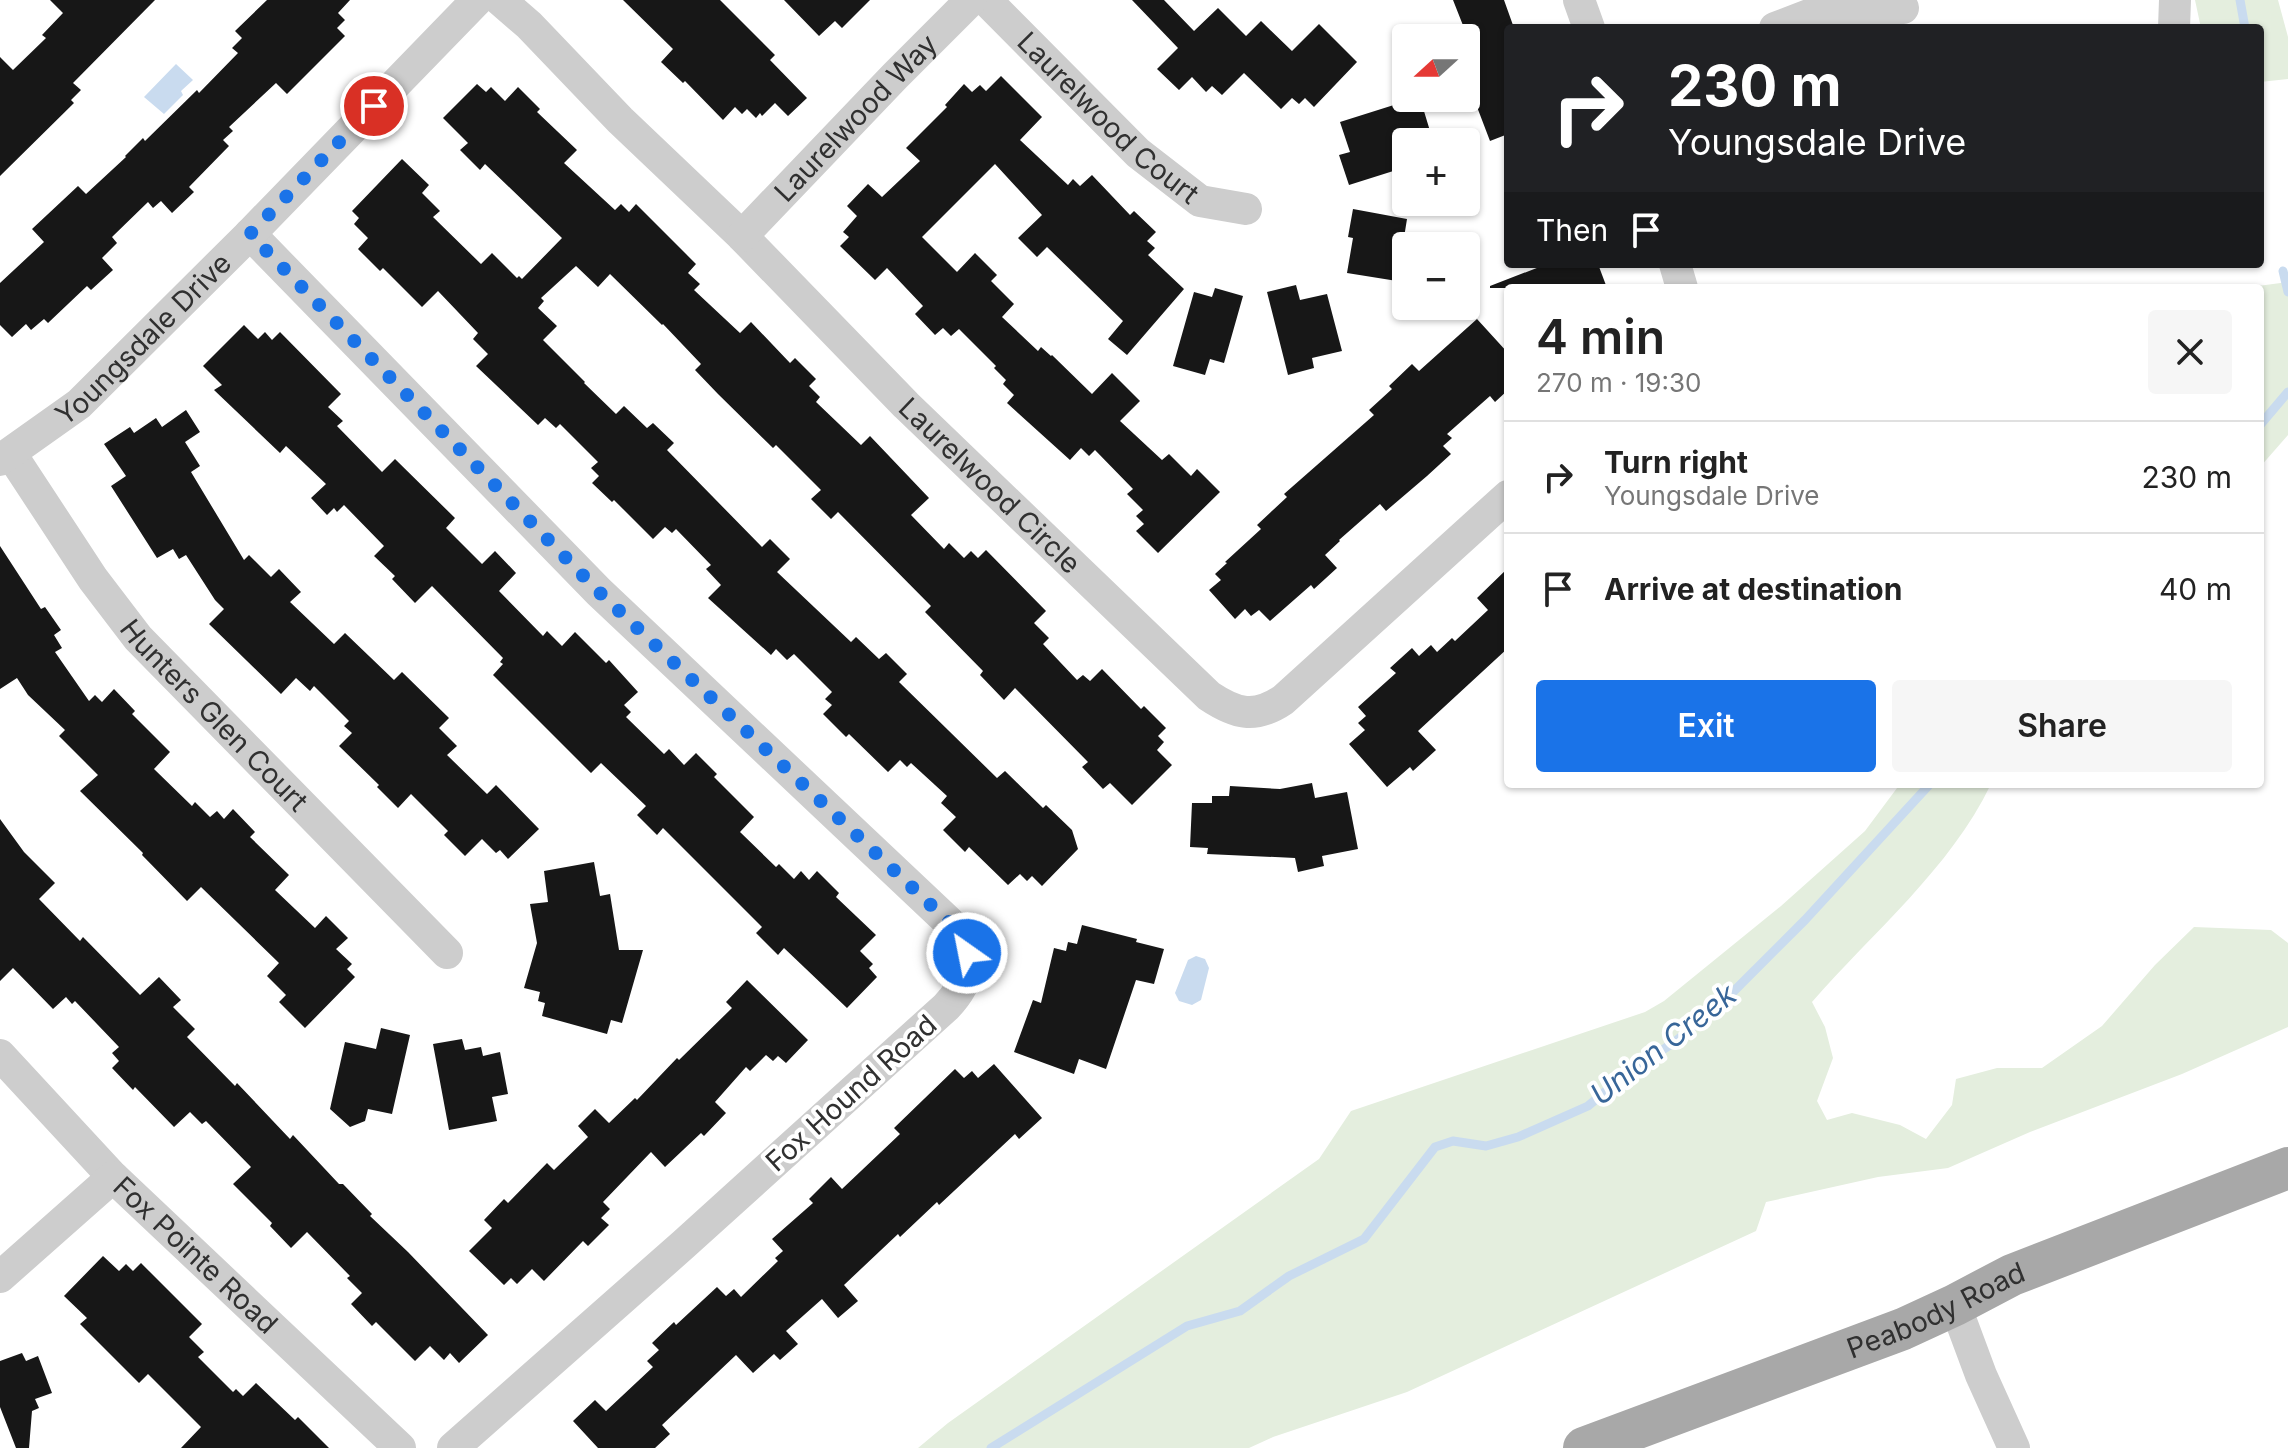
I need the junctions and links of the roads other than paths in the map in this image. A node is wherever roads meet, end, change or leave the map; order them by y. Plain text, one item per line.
1 (477, 0) edge
2 (500, 0) edge
3 (971, 0) edge
4 (986, 0) edge
5 (1579, 0) edge
6 (2175, 0) edge
7 (1903, 8) dead end
8 (1588, 24) edge
9 (1785, 24) edge
10 (2174, 24) edge
11 (1246, 209) dead end
12 (250, 234) junction
13 (742, 236) junction
14 (5, 457) edge
15 (1504, 500) edge
16 (447, 953) dead end
17 (0, 1055) edge
18 (2288, 1168) edge
19 (113, 1177) junction
20 (0, 1277) edge
21 (1955, 1305) junction
22 (400, 1448) edge
23 (453, 1448) edge
24 (1584, 1448) edge
25 (2014, 1448) edge

1 - 12 street, Youngsdale Drive
2 - 13 street, Laurelwood Circle
3 - 13 street, Laurelwood Way
4 - 11 street, Laurelwood Court
5 - 8 street
6 - 10 street
7 - 9 street
12 - 14 street, Youngsdale Drive
12 - 23 street, Fox Hound Road
13 - 15 street, Laurelwood Circle
14 - 16 street, Hunters Glen Court
17 - 19 street, Fox Pointe Road
18 - 21 main road, Peabody Road
19 - 20 street
19 - 22 street, Fox Pointe Road
21 - 24 main road, Peabody Road
21 - 25 street

